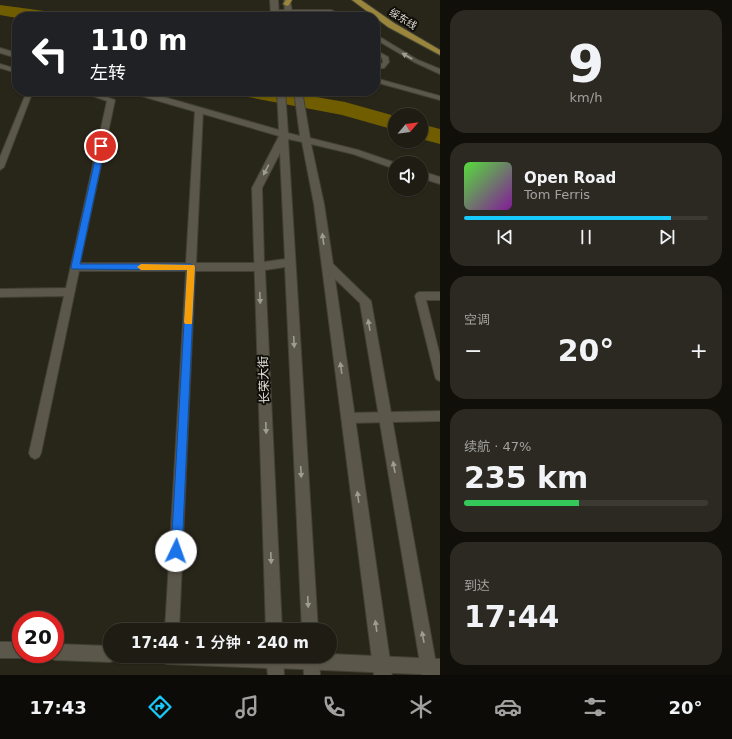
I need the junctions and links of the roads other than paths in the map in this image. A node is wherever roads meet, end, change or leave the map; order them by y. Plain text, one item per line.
1 (274, 0) edge
2 (288, 1) edge
3 (358, 1) edge
4 (275, 12) edge
5 (289, 12) edge
6 (373, 12) edge
7 (380, 17) edge
8 (380, 39) edge
9 (0, 50) edge
10 (440, 53) edge
11 (12, 54) edge
12 (380, 54) edge
13 (0, 66) edge
14 (380, 67) edge
15 (12, 70) edge
16 (440, 72) edge
17 (380, 81) edge
18 (28, 96) edge
19 (98, 96) edge
20 (151, 96) edge
21 (281, 96) edge
22 (299, 96) edge
23 (440, 98) edge
24 (199, 110) junction
25 (284, 136) junction
26 (306, 141) junction
27 (388, 164) edge
28 (0, 167) edge
29 (428, 177) edge
30 (440, 181) edge
31 (289, 262) junction
32 (327, 265) junction
33 (75, 267) junction
34 (191, 267) junction
35 (259, 267) junction
36 (70, 292) junction
37 (0, 293) edge
38 (440, 296) edge
39 (440, 376) edge
40 (440, 416) edge
41 (385, 417) junction
42 (348, 418) junction
43 (35, 453) dead end
44 (172, 623) edge
45 (274, 623) edge
46 (310, 623) edge
47 (0, 650) edge
48 (12, 650) edge
49 (64, 652) edge
50 (103, 654) edge
51 (263, 663) edge
52 (276, 664) edge
53 (312, 664) edge
54 (382, 670) edge
55 (433, 670) edge

1 - 4 street
2 - 5 street
3 - 6 main road, 绥东线
7 - 10 main road, 绥东线
16 -> 8 lane
9 - 11 street
12 - 14 lane
13 - 15 lane
17 - 23 lane
18 - 28 lane
19 - 33 lane
20 - 24 street
21 - 25 street
22 - 26 street
24 - 25 street
24 - 34 lane
25 - 26 street
25 - 31 street
25 -> 35 street, 长荣大街
26 - 27 street
32 -> 26 street
29 - 30 street
31 - 35 street
31 -> 46 street
41 -> 32 street
42 -> 32 street
33 - 34 lane
33 - 36 lane
34 - 35 lane
34 - 44 lane
35 -> 45 street, 长荣大街
36 - 37 lane
36 - 43 lane
38 - 39 lane
40 - 41 lane
41 - 42 lane
55 -> 41 street
54 -> 42 street
47 - 48 street
49 - 50 street
51 - 52 street
52 - 53 street
53 - 54 street
54 - 55 street

